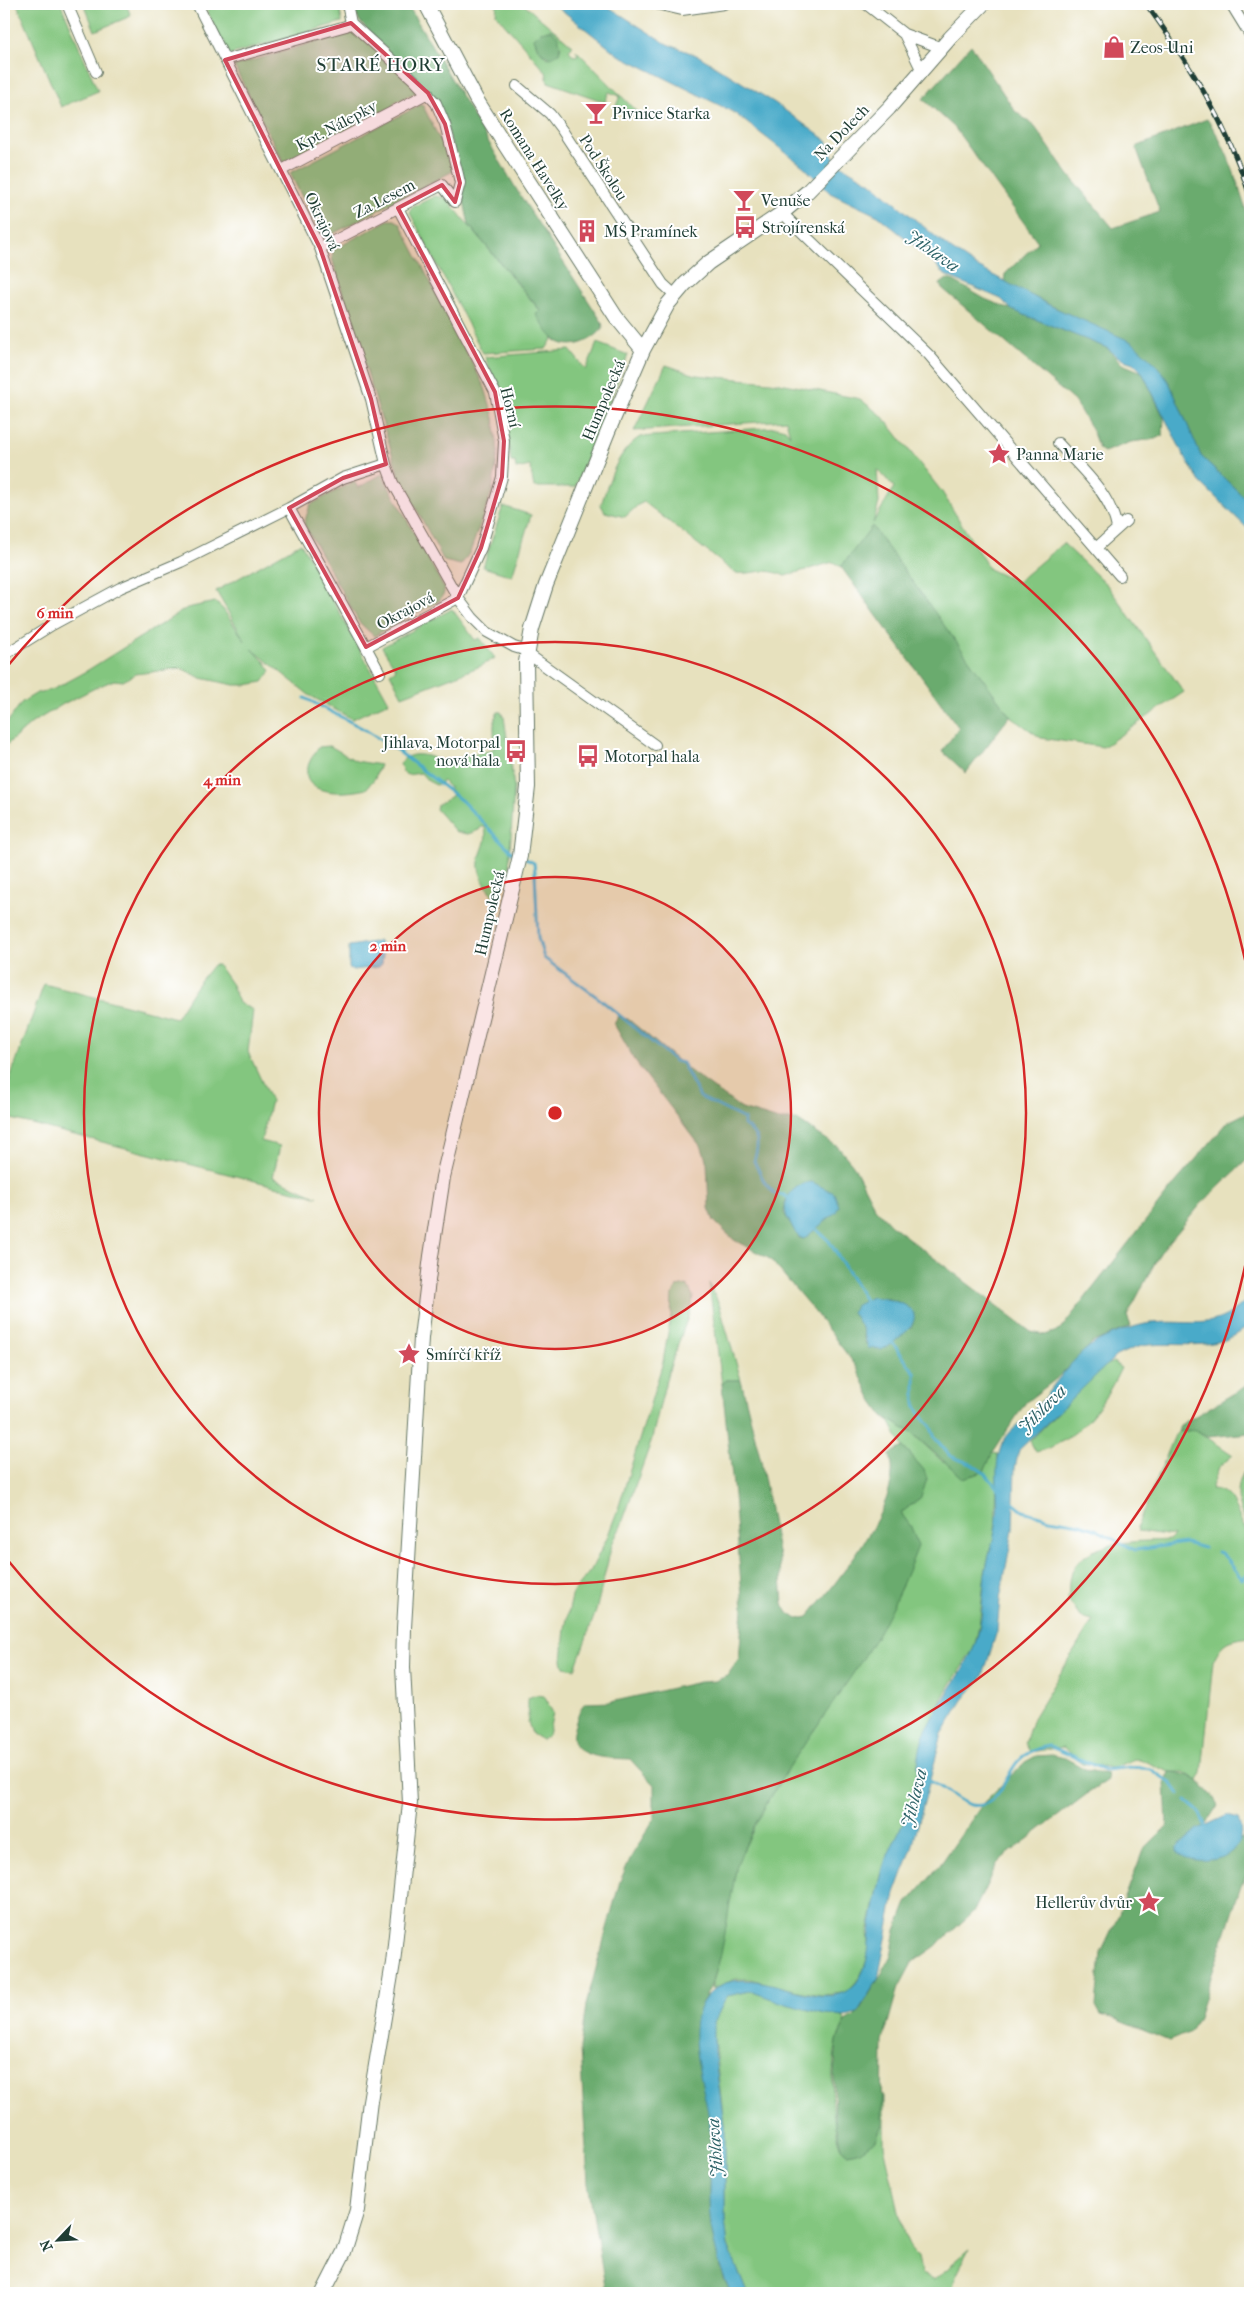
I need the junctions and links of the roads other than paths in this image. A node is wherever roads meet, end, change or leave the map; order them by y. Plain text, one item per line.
1 (67, 4) edge
2 (197, 4) edge
3 (347, 4) edge
4 (426, 4) edge
5 (656, 4) edge
6 (724, 4) edge
7 (866, 4) edge
8 (983, 4) edge
9 (1231, 4) edge
10 (349, 25) junction
11 (904, 34) junction
12 (1250, 35) edge
13 (942, 48) junction
14 (224, 60) junction
15 (922, 71) junction
16 (96, 72) dead end
17 (517, 86) dead end
18 (428, 94) junction
19 (282, 170) junction
20 (398, 208) junction
21 (782, 213) junction
22 (320, 248) junction
23 (675, 295) junction
24 (644, 350) junction
25 (1058, 443) dead end
26 (386, 464) junction
27 (289, 508) junction
28 (1126, 521) dead end
29 (1117, 528) junction
30 (1096, 548) junction
31 (1120, 576) dead end
32 (458, 598) junction
33 (366, 647) junction
34 (527, 651) junction
35 (4, 655) edge
36 (380, 673) dead end
37 (655, 745) dead end
38 (323, 2293) edge

1 - 16 street
2 - 14 street, Okrajová
3 - 10 street
4 - 24 main road, Romana Havelky
5 - 6 street
7 - 11 street
8 - 13 main road, Na Dolech
9 - 12 street
10 - 14 street
10 - 18 street
11 - 13 street
11 - 15 street
13 - 15 main road, Na Dolech
14 - 19 street, Okrajová
15 - 21 main road, Na Dolech
17 - 23 street, Pod Školou
18 - 19 street, Kpt. Nálepky
18 - 20 street, Za Lesem
19 - 22 street, Okrajová
20 - 22 street, Za Lesem
20 - 32 street, Horní
21 - 23 main road, Humpolecká
21 - 30 street
22 - 26 street, Okrajová
23 - 24 main road, Humpolecká
24 - 34 main road, Humpolecká
25 - 29 street
26 - 27 street
26 - 32 street, Okrajová
27 - 33 street, Okrajová
27 - 35 street
28 - 29 street
29 - 30 street
30 - 31 street
32 - 33 street, Okrajová
32 - 34 street, Okrajová
33 - 36 street, Okrajová
34 - 37 street
34 - 38 main road, Humpolecká

